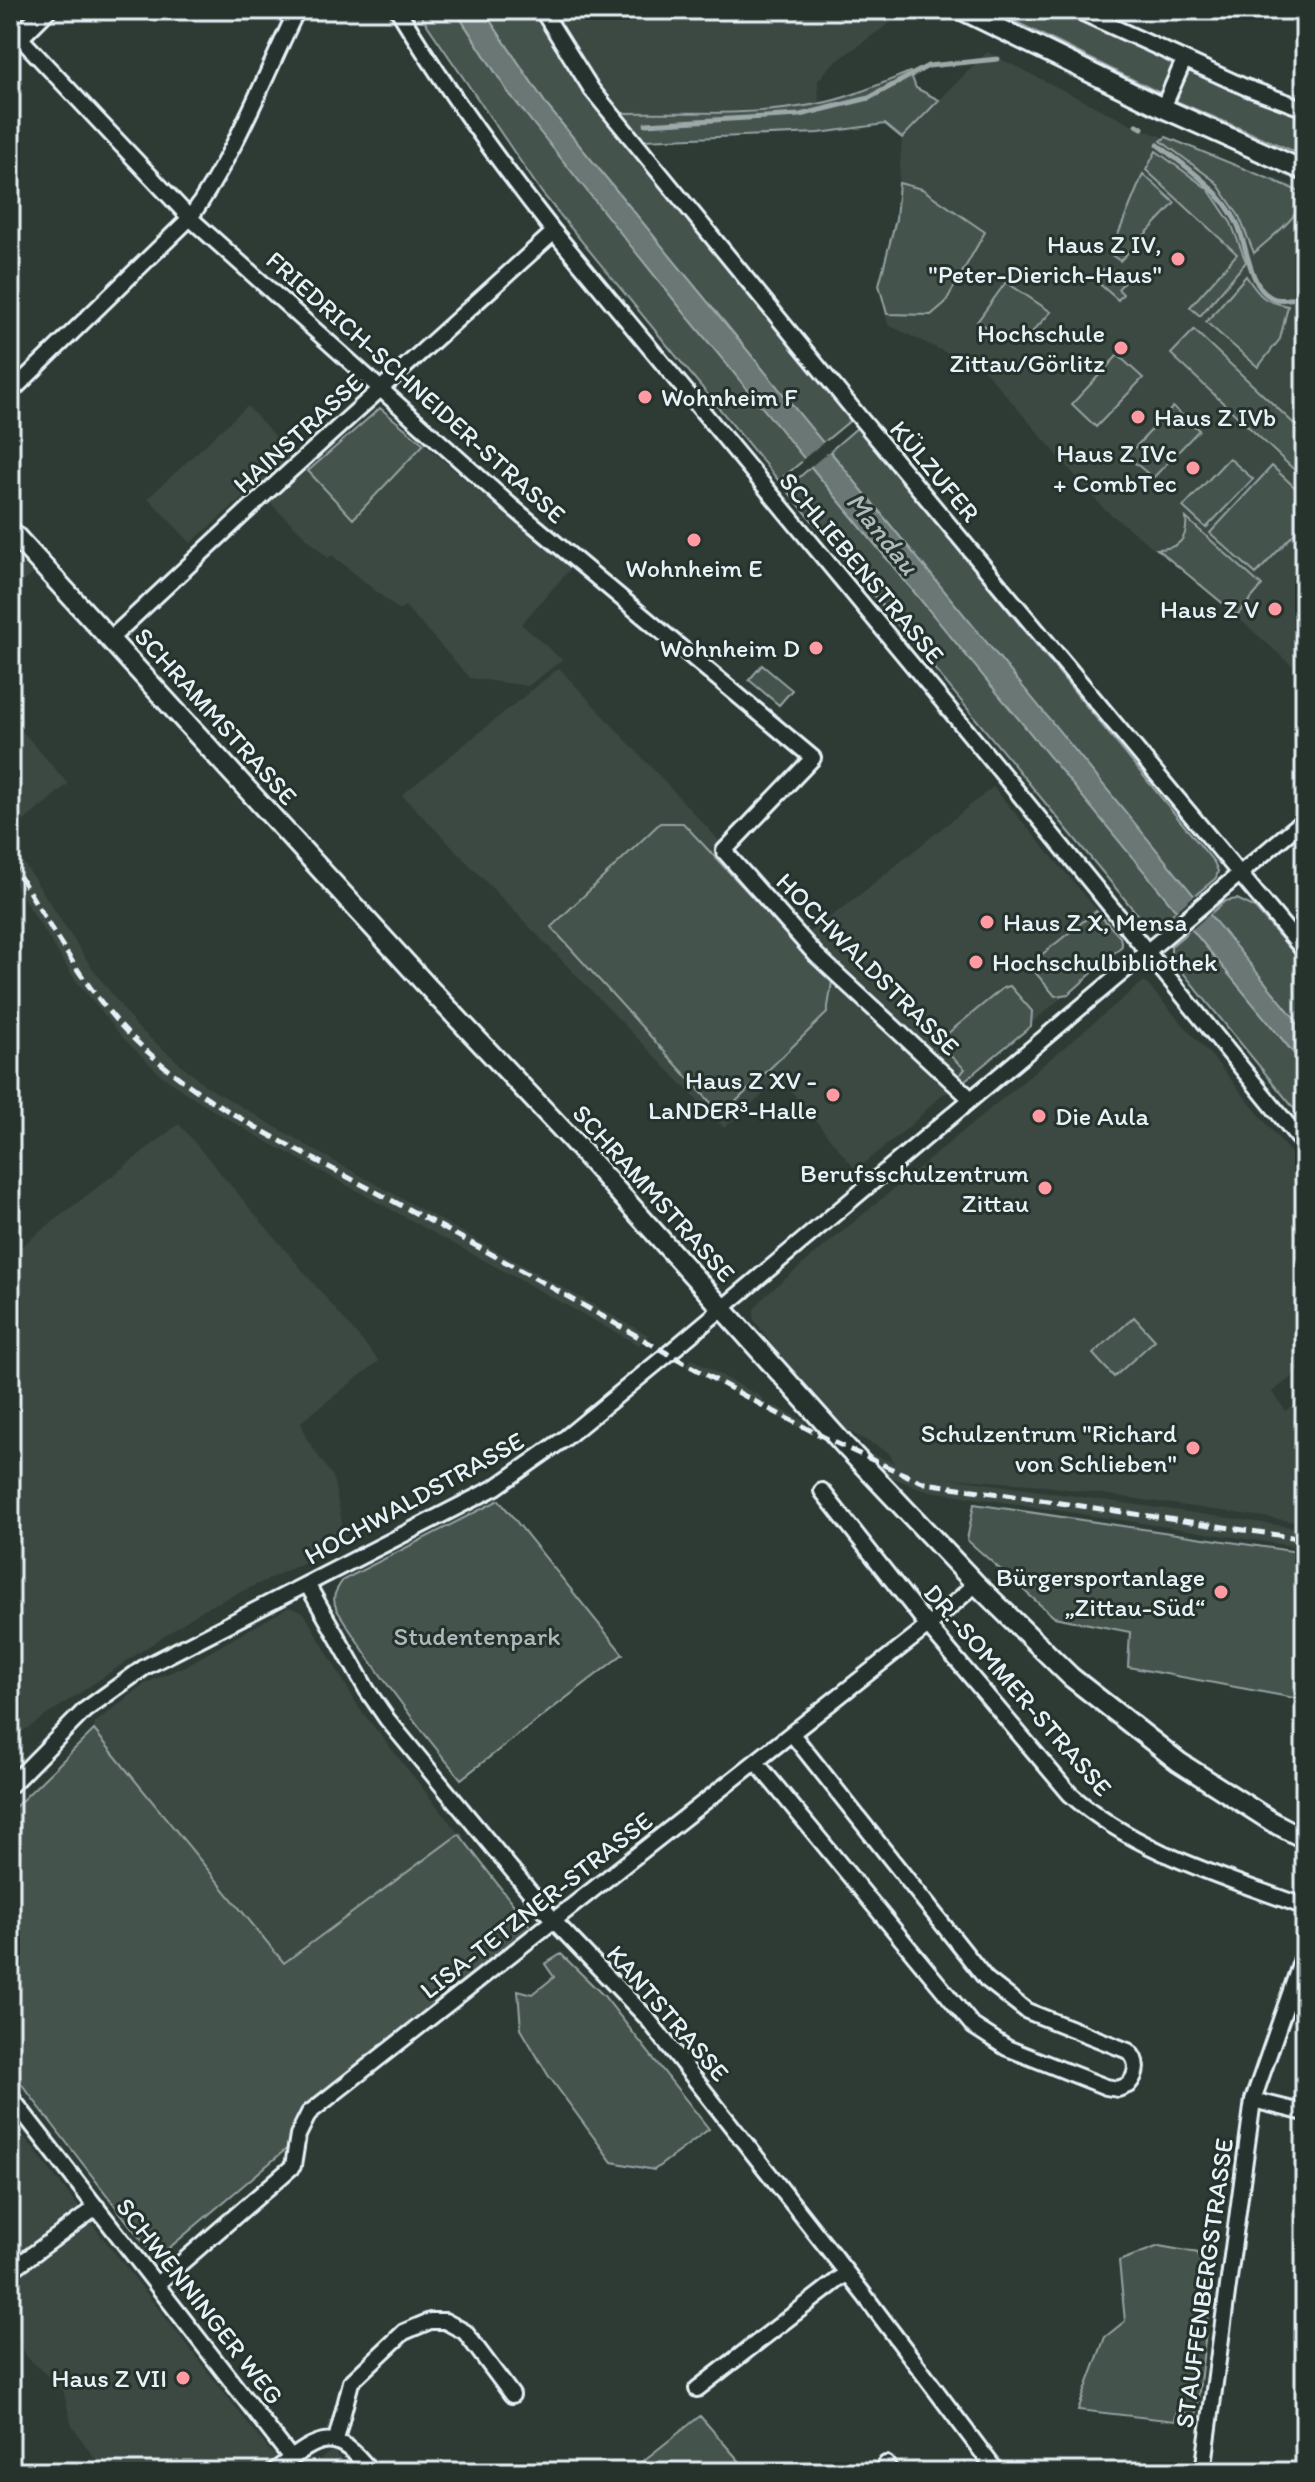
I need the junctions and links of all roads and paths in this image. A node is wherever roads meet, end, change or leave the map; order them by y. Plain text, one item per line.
1 (46, 10) edge
2 (297, 10) edge
3 (398, 10) edge
4 (542, 10) edge
5 (962, 10) edge
6 (1076, 10) edge
7 (13, 36) edge
8 (1184, 60) junction
9 (1163, 108) junction
10 (1305, 109) edge
11 (1305, 171) edge
12 (190, 218) junction
13 (554, 232) junction
14 (382, 389) junction
15 (10, 393) edge
16 (10, 530) edge
17 (110, 639) junction
18 (813, 758) joint
19 (1305, 819) edge
20 (1239, 874) junction
21 (1145, 951) junction
22 (1305, 952) edge
23 (970, 1098) junction
24 (1305, 1146) edge
25 (722, 1308) junction
26 (822, 1491) dead end
27 (307, 1584) junction
28 (976, 1584) junction
29 (928, 1626) junction
30 (792, 1734) junction
31 (756, 1762) junction
32 (10, 1786) edge
33 (1305, 1839) edge
34 (1305, 1907) edge
35 (554, 1921) junction
36 (1302, 1959) dead end
37 (10, 2096) edge
38 (1253, 2100) junction
39 (1305, 2113) edge
40 (97, 2207) junction
41 (10, 2271) edge
42 (847, 2273) junction
43 (157, 2284) junction
44 (697, 2389) dead end
45 (512, 2395) dead end
46 (336, 2440) junction
47 (291, 2458) junction
48 (273, 2472) edge
49 (371, 2472) edge
50 (997, 2472) edge
51 (1203, 2472) edge

1 - 7 main road
2 - 12 street
3 - 13 street, SCHLIEBENSTRASSE
4 - 20 street, KÜLZUFER
5 - 9 main road
6 - 8 street
7 - 12 street, FRIEDRICH-SCHNEIDER-STRASSE
8 - 9 street
8 - 10 street
9 - 11 main road
12 - 14 street, FRIEDRICH-SCHNEIDER-STRASSE
12 - 15 street
13 - 14 street, HAINSTRASSE
13 - 21 street, SCHLIEBENSTRASSE
14 - 17 street, HAINSTRASSE
14 - 18 street, FRIEDRICH-SCHNEIDER-STRASSE
16 - 17 main road, SCHRAMMSTRASSE
17 - 25 main road, SCHRAMMSTRASSE
18 - 23 street, HOCHWALDSTRASSE
19 - 20 street, HOCHWALDSTRASSE
20 - 21 street, HOCHWALDSTRASSE
20 - 22 street, KÜLZUFER
21 - 23 street, HOCHWALDSTRASSE
21 - 24 street, SCHLIEBENSTRASSE
23 - 25 street, HOCHWALDSTRASSE
25 - 27 street, HOCHWALDSTRASSE
25 - 28 main road, SCHRAMMSTRASSE
26 - 29 street, DR.-SOMMER-STRASSE
27 - 32 street, HOCHWALDSTRASSE
27 - 35 street, KANTSTRASSE
28 - 29 street, LISA-TETZNER-STRASSE
28 - 33 main road, SCHRAMMSTRASSE
29 - 30 street, LISA-TETZNER-STRASSE
29 - 34 street, DR.-SOMMER-STRASSE
30 - 31 street, LISA-TETZNER-STRASSE
30 - 31 street
31 - 35 street, LISA-TETZNER-STRASSE
35 - 42 street, KANTSTRASSE
35 - 43 street, LISA-TETZNER-STRASSE
36 - 38 street, STAUFFENBERGSTRASSE
37 - 40 street, SCHWENNINGER WEG
38 - 39 street
38 - 51 street, STAUFFENBERGSTRASSE
40 - 41 street
40 - 43 street, SCHWENNINGER WEG
42 - 44 street
42 - 50 street, KANTSTRASSE
43 - 47 street, SCHWENNINGER WEG
45 - 46 street
46 - 47 street
46 - 49 street
47 - 48 street

